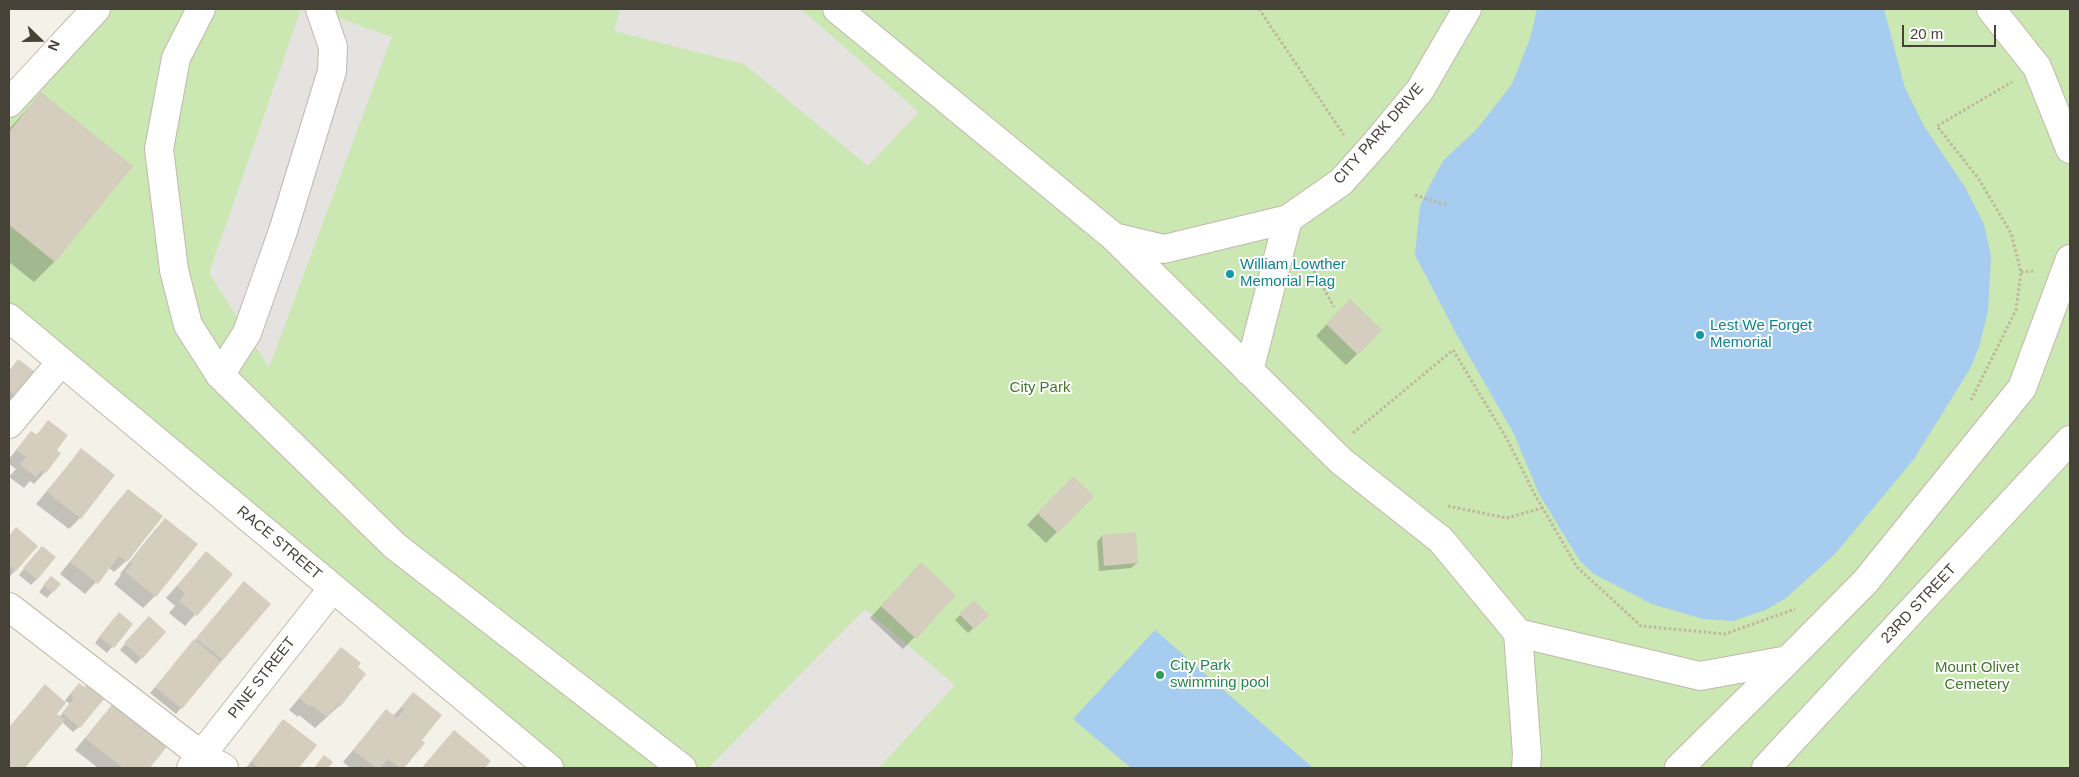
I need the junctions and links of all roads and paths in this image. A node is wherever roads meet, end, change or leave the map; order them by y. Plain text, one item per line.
1 (96, 9) edge
2 (201, 9) edge
3 (320, 9) edge
4 (838, 9) edge
5 (1259, 9) edge
6 (1467, 9) edge
7 (1991, 9) edge
8 (2037, 67) junction
9 (9, 103) edge
10 (2070, 149) edge
11 (1361, 160) junction
12 (1415, 195) dead end
13 (1446, 205) dead end
14 (1288, 219) junction
15 (1114, 237) junction
16 (2070, 259) edge
17 (1334, 306) dead end
18 (9, 318) edge
19 (61, 362) junction
20 (1249, 371) junction
21 (220, 375) junction
22 (1971, 401) dead end
23 (9, 424) edge
24 (2070, 440) edge
25 (1331, 450) junction
26 (1542, 508) junction
27 (1402, 509) junction
28 (333, 588) junction
29 (1803, 606) dead end
30 (9, 607) edge
31 (1518, 633) junction
32 (1788, 660) junction
33 (205, 764) edge
34 (549, 768) edge
35 (682, 768) edge
36 (1526, 768) edge
37 (1680, 768) edge
38 (1766, 768) edge

1 - 9 street
2 - 21 street
3 - 21 street
4 - 15 street
5 - 11 path
6 - 11 street, CITY PARK DRIVE
7 - 8 street
8 - 10 street
8 - 22 path
11 - 14 street, CITY PARK DRIVE
12 - 13 path
14 - 15 street, CITY PARK DRIVE
14 - 17 path
14 - 20 street
15 - 20 street
16 - 32 street
18 - 19 street, RACE STREET
19 - 23 street
19 - 28 street, RACE STREET
20 - 25 street
21 - 35 street
24 - 38 street, 23RD STREET
25 - 26 path
25 - 27 street
26 - 27 path
26 - 29 path
27 - 31 street
28 - 33 street, PINE STREET
28 - 34 street, RACE STREET
30 - 33 street
31 - 32 street
31 - 36 street
32 - 37 street

